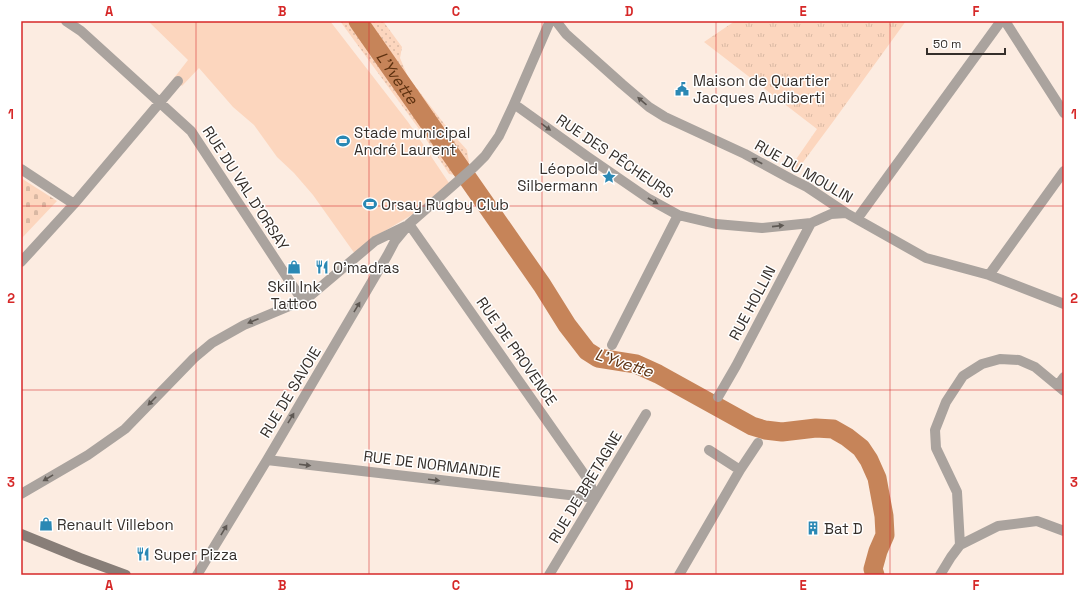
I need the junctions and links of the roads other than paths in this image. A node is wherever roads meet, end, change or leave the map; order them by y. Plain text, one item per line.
1 (66, 21) edge
2 (550, 21) edge
3 (556, 21) edge
4 (1001, 21) edge
5 (1005, 21) edge
6 (178, 82) dead end
7 (160, 103) junction
8 (514, 104) junction
9 (1064, 113) edge
10 (21, 169) edge
11 (1064, 171) edge
12 (74, 204) junction
13 (846, 213) junction
14 (678, 215) junction
15 (857, 219) junction
16 (811, 223) junction
17 (409, 224) junction
18 (21, 262) edge
19 (989, 275) junction
20 (302, 300) junction
21 (1064, 304) edge
22 (612, 345) dead end
23 (1064, 376) edge
24 (1061, 388) edge
25 (718, 397) dead end
26 (646, 414) dead end
27 (758, 443) dead end
28 (709, 450) dead end
29 (267, 460) junction
30 (740, 470) junction
31 (21, 494) edge
32 (595, 498) junction
33 (1064, 531) edge
34 (21, 534) edge
35 (960, 545) junction
36 (126, 575) edge
37 (197, 575) edge
38 (549, 575) edge
39 (680, 575) edge
40 (940, 575) edge

1 - 7 street, RUE DU VAL D'ORSAY
2 - 8 street
13 -> 3 street, RUE DU MOULIN
4 - 15 street
5 - 9 street
6 - 7 street
7 - 12 street
7 - 20 street, RUE DU VAL D'ORSAY
8 -> 14 street, RUE DES PÊCHEURS
8 - 17 street
10 - 12 street
11 - 19 street
12 - 18 street
13 - 15 street, RUE DU MOULIN
13 - 16 street, RUE DES PÊCHEURS
14 -> 16 street, RUE DES PÊCHEURS
14 - 22 street
15 - 19 street, RUE DU MOULIN
16 - 25 street, RUE HOLLIN
17 - 20 street
29 -> 17 street, RUE DE SAVOIE
17 - 32 street, RUE DE PROVENCE
19 - 21 street, RUE DU MOULIN
20 -> 31 street
23 - 24 street
24 - 35 street
26 - 32 street, RUE DE BRETAGNE
27 - 30 street
28 - 30 street
29 -> 32 street, RUE DE NORMANDIE
37 -> 29 street, RUE DE SAVOIE
30 - 39 street
32 - 38 street, RUE DE BRETAGNE
33 - 35 street
34 - 36 main road
35 - 40 street

